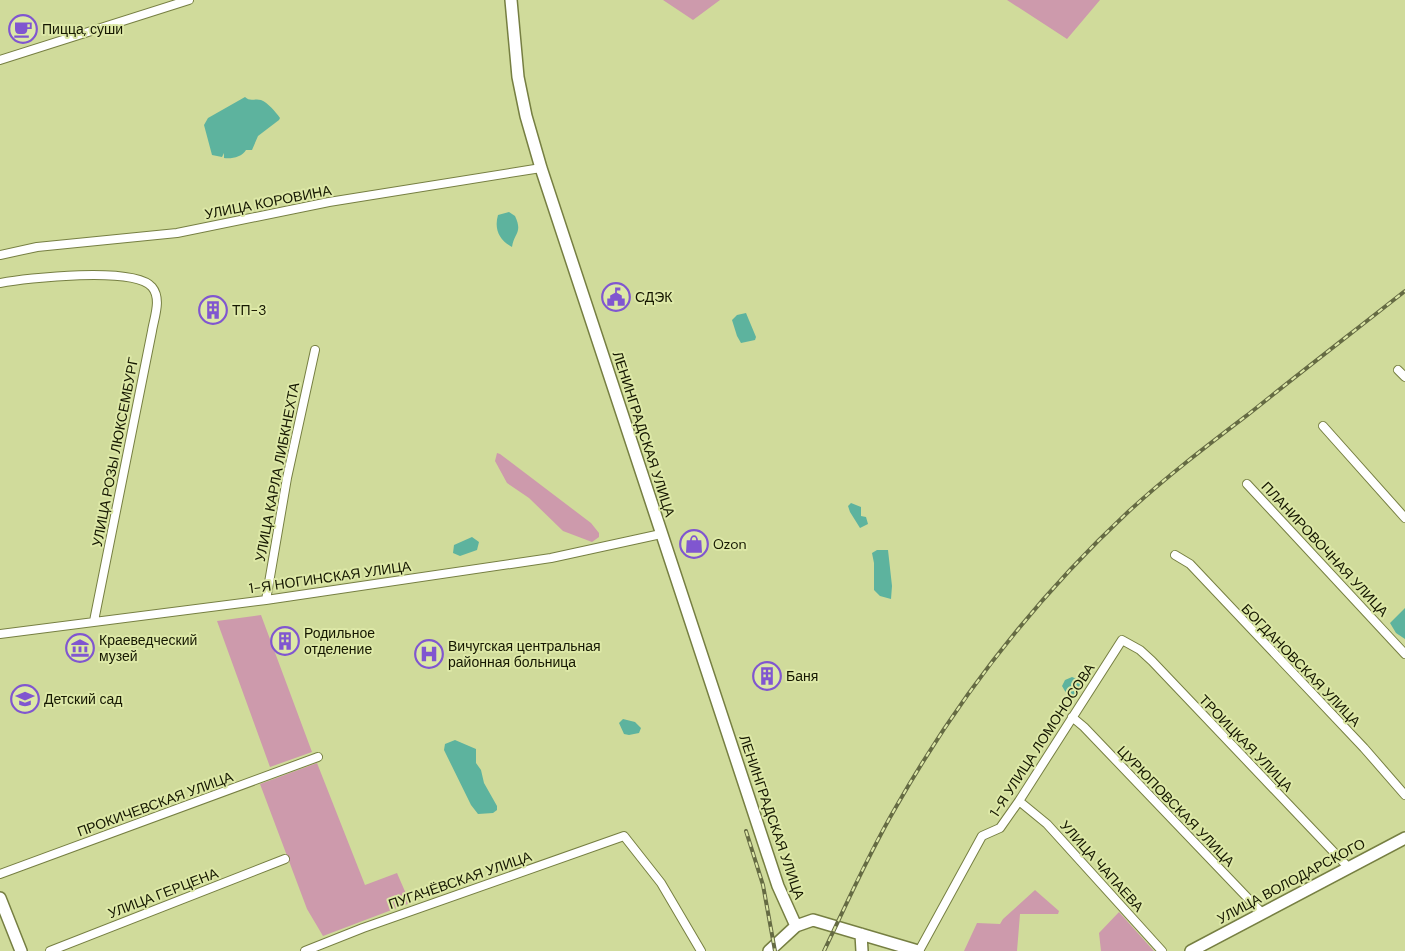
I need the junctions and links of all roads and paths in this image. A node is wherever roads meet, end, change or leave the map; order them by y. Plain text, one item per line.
1 (190, 0) edge
2 (511, 0) edge
3 (0, 60) edge
4 (541, 168) junction
5 (0, 255) edge
6 (0, 283) edge
7 (315, 350) dead end
8 (1398, 370) dead end
9 (1405, 377) edge
10 (1323, 426) dead end
11 (1247, 484) dead end
12 (1405, 518) edge
13 (661, 534) junction
14 (1175, 555) dead end
15 (266, 600) junction
16 (94, 621) junction
17 (0, 634) edge
18 (1122, 640) joint
19 (1405, 654) edge
20 (1072, 718) junction
21 (318, 757) dead end
22 (1405, 795) edge
23 (1019, 801) junction
24 (1405, 838) edge
25 (284, 859) dead end
26 (1348, 867) junction
27 (0, 874) edge
28 (0, 898) edge
29 (1262, 913) junction
30 (796, 926) junction
31 (861, 934) junction
32 (21, 951) edge
33 (50, 951) edge
34 (305, 951) edge
35 (701, 951) edge
36 (769, 951) edge
37 (862, 951) edge
38 (918, 951) edge
39 (1162, 951) edge
40 (1191, 951) edge

1 - 3 street
2 - 4 main road, ЛЕНИНГРАДСКАЯ УЛИЦА
4 - 5 street, УЛИЦА КОРОВИНА
4 - 13 main road, ЛЕНИНГРАДСКАЯ УЛИЦА
6 - 16 street, УЛИЦА РОЗЫ ЛЮКСЕМБУРГ
7 - 15 street, УЛИЦА КАРЛА ЛИБКНЕХТА
8 - 9 street
10 - 12 street
11 - 19 street, ПЛАНИРОВОЧНАЯ УЛИЦА
13 - 15 street, 1-Я НОГИНСКАЯ УЛИЦА
13 - 30 main road, ЛЕНИНГРАДСКАЯ УЛИЦА
14 - 22 street, БОГДАНОВСКАЯ УЛИЦА
15 - 16 street, 1-Я НОГИНСКАЯ УЛИЦА
16 - 17 street, 1-Я НОГИНСКАЯ УЛИЦА
18 - 20 street, 1-Я УЛИЦА ЛОМОНОСОВА
18 - 26 street, ТРОИЦКАЯ УЛИЦА
20 - 23 street, 1-Я УЛИЦА ЛОМОНОСОВА
20 - 29 street, ЦУРЮПОВСКАЯ УЛИЦА
21 - 27 street, ПРОКИЧЕВСКАЯ УЛИЦА
23 - 38 street, 1-Я УЛИЦА ЛОМОНОСОВА
23 - 39 street, УЛИЦА ЧАПАЕВА
24 - 26 main road, УЛИЦА ВОЛОДАРСКОГО
25 - 33 street, УЛИЦА ГЕРЦЕНА
26 - 29 main road, УЛИЦА ВОЛОДАРСКОГО
28 - 32 main road
29 - 40 main road, УЛИЦА ВОЛОДАРСКОГО
30 - 31 main road
30 - 36 main road
31 - 37 main road
31 - 38 main road
34 - 35 street, ПУГАЧЁВСКАЯ УЛИЦА

